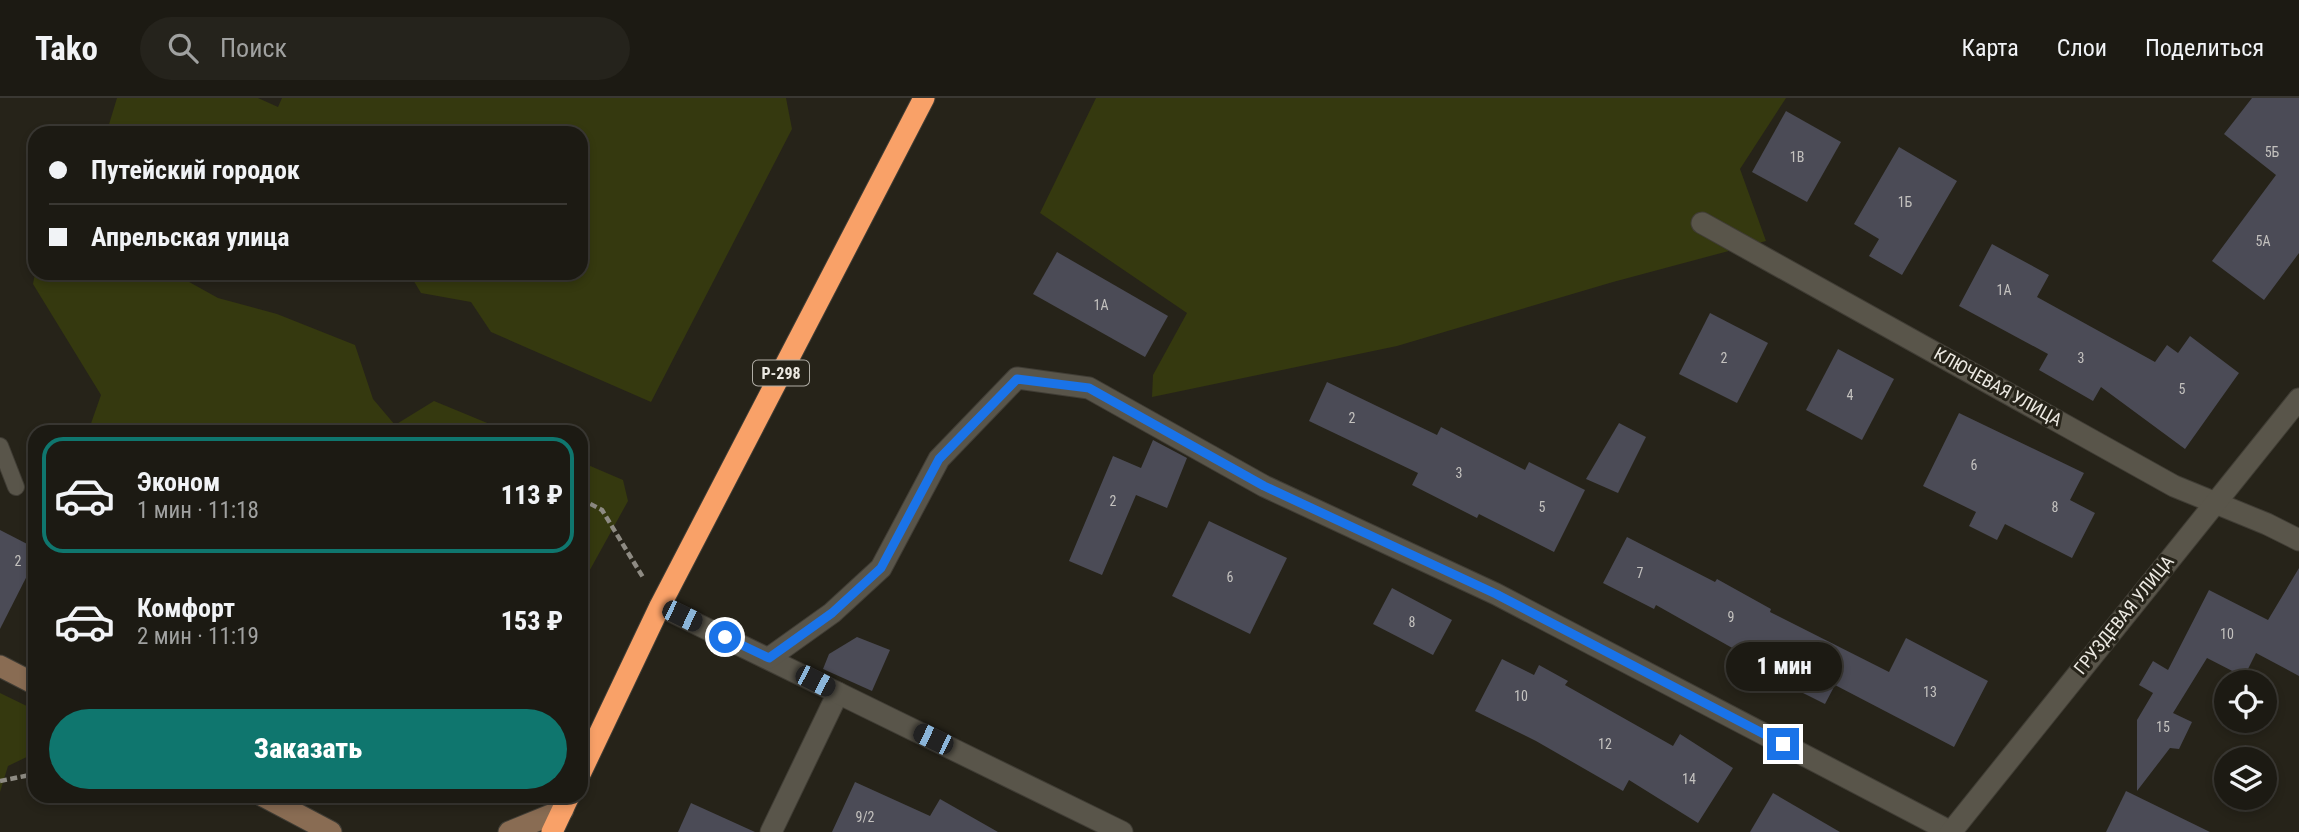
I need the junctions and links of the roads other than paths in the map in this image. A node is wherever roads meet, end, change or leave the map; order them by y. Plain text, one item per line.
1 (924, 98) edge
2 (1702, 223) dead end
3 (2299, 399) edge
4 (0, 446) edge
5 (16, 487) dead end
6 (2214, 503) junction
7 (2299, 540) edge
8 (660, 606) junction
9 (769, 658) junction
10 (0, 666) edge
11 (28, 680) edge
12 (838, 693) junction
13 (588, 757) edge
14 (276, 803) edge
15 (566, 803) edge
16 (331, 832) edge
17 (509, 832) edge
18 (552, 832) edge
19 (771, 832) edge
20 (1122, 832) edge
21 (1951, 832) edge

1 - 8 highway, Р-298
2 - 6 street, КЛЮЧЕВАЯ УЛИЦА
3 - 6 street, ГРУЗДЕВАЯ УЛИЦА
4 - 5 lane
6 - 7 street, КЛЮЧЕВАЯ УЛИЦА
6 - 21 street, ГРУЗДЕВАЯ УЛИЦА
8 - 9 street
8 - 13 highway, Р-298
9 - 12 street
9 - 21 street
10 - 11 street
12 - 19 street
12 - 20 street
14 - 16 street
15 - 17 street
15 - 18 highway

